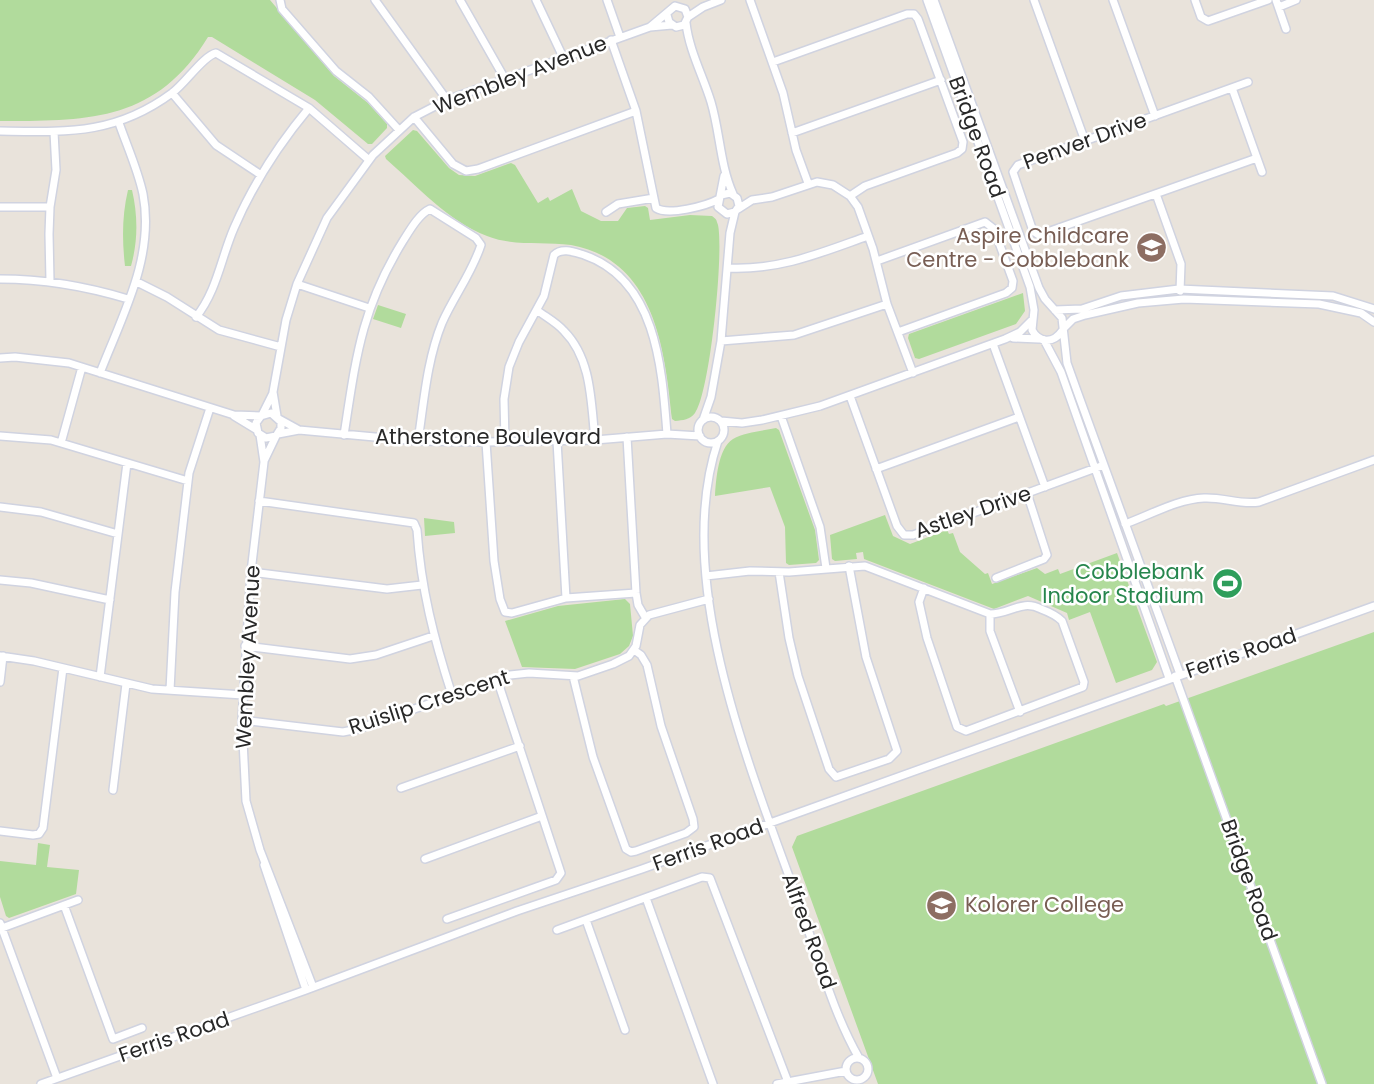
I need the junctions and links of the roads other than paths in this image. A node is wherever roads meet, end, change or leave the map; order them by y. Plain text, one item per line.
1 (280, 0) edge
2 (375, 0) edge
3 (460, 0) edge
4 (536, 0) edge
5 (607, 0) edge
6 (669, 0) edge
7 (721, 0) edge
8 (750, 0) edge
9 (927, 0) edge
10 (934, 0) edge
11 (1034, 0) edge
12 (1113, 0) edge
13 (1195, 0) edge
14 (1268, 0) edge
15 (1296, 0) edge
16 (1278, 3) edge
17 (680, 4) edge
18 (703, 7) junction
19 (668, 13) junction
20 (687, 20) junction
21 (674, 26) junction
22 (650, 27) junction
23 (1286, 29) dead end
24 (620, 37) junction
25 (611, 40) junction
26 (691, 45) junction
27 (563, 57) junction
28 (773, 62) junction
29 (505, 79) junction
30 (941, 80) junction
31 (1248, 82) dead end
32 (1232, 88) junction
33 (172, 93) junction
34 (447, 100) junction
35 (309, 108) junction
36 (636, 111) junction
37 (1155, 116) junction
38 (414, 117) junction
39 (119, 123) junction
40 (399, 130) junction
41 (0, 131) edge
42 (54, 132) junction
43 (792, 133) junction
44 (1085, 141) junction
45 (1257, 158) junction
46 (369, 160) junction
47 (1262, 172) dead end
48 (725, 174) junction
49 (261, 175) junction
50 (808, 184) junction
51 (1156, 194) junction
52 (734, 195) junction
53 (850, 196) junction
54 (720, 197) junction
55 (654, 198) junction
56 (752, 200) junction
57 (0, 206) edge
58 (50, 207) junction
59 (701, 207) junction
60 (736, 210) junction
61 (606, 212) dead end
62 (723, 212) junction
63 (730, 233) junction
64 (868, 236) junction
65 (877, 261) junction
66 (729, 268) junction
67 (0, 279) edge
68 (50, 281) junction
69 (136, 282) junction
70 (297, 284) junction
71 (1181, 289) junction
72 (1301, 294) junction
73 (128, 299) junction
74 (1180, 299) junction
75 (1300, 303) junction
76 (887, 304) junction
77 (369, 309) junction
78 (1054, 309) junction
79 (1374, 309) edge
80 (538, 311) junction
81 (196, 317) junction
82 (1033, 318) junction
83 (1374, 322) edge
84 (1063, 330) junction
85 (898, 332) junction
86 (1005, 339) junction
87 (1043, 340) junction
88 (721, 341) junction
89 (993, 344) junction
90 (281, 347) junction
91 (0, 358) edge
92 (82, 367) junction
93 (100, 373) junction
94 (913, 373) junction
95 (273, 393) junction
96 (850, 396) junction
97 (711, 397) junction
98 (210, 408) junction
99 (234, 415) junction
100 (261, 416) junction
101 (781, 416) junction
102 (278, 417) junction
103 (1019, 417) junction
104 (719, 420) junction
105 (701, 423) junction
106 (742, 423) junction
107 (299, 430) junction
108 (258, 433) junction
109 (667, 434) junction
110 (677, 434) junction
111 (277, 435) junction
112 (344, 435) junction
113 (0, 436) edge
114 (627, 437) junction
115 (720, 438) junction
116 (703, 439) junction
117 (595, 440) junction
118 (418, 441) junction
119 (486, 442) junction
120 (505, 442) junction
121 (556, 442) junction
122 (61, 443) junction
123 (710, 460) junction
124 (1374, 460) edge
125 (264, 462) junction
126 (127, 463) junction
127 (1100, 467) junction
128 (876, 469) junction
129 (188, 481) junction
130 (1045, 487) junction
131 (1027, 493) junction
132 (259, 501) junction
133 (0, 507) edge
134 (1125, 524) junction
135 (118, 534) junction
136 (849, 566) junction
137 (826, 568) junction
138 (251, 572) junction
139 (779, 572) junction
140 (706, 576) junction
141 (996, 578) dead end
142 (0, 580) edge
143 (422, 585) junction
144 (924, 588) junction
145 (636, 593) junction
146 (566, 598) junction
147 (709, 599) junction
148 (110, 600) junction
149 (1374, 606) edge
150 (990, 614) junction
151 (645, 617) junction
152 (433, 636) junction
153 (245, 646) junction
154 (634, 650) junction
155 (2, 656) edge
156 (63, 668) junction
157 (573, 676) junction
158 (1175, 676) junction
159 (100, 677) junction
160 (497, 679) junction
161 (0, 682) edge
162 (126, 684) junction
163 (170, 690) junction
164 (243, 695) junction
165 (452, 695) junction
166 (1020, 712) junction
167 (242, 720) junction
168 (520, 746) junction
169 (401, 788) dead end
170 (113, 790) dead end
171 (542, 816) junction
172 (770, 822) junction
173 (0, 831) edge
174 (425, 859) dead end
175 (646, 898) junction
176 (78, 900) dead end
177 (64, 905) junction
178 (447, 919) dead end
179 (586, 920) junction
180 (1, 926) edge
181 (556, 930) dead end
182 (309, 989) junction
183 (142, 1028) dead end
184 (625, 1030) dead end
185 (849, 1040) junction
186 (859, 1058) junction
187 (849, 1061) junction
188 (846, 1071) junction
189 (866, 1075) junction
190 (57, 1078) junction
191 (788, 1082) junction
192 (858, 1082) edge
193 (41, 1084) edge
194 (713, 1084) edge
195 (777, 1084) edge
196 (868, 1084) edge
197 (1322, 1084) edge

1 - 40 street
2 - 34 street
3 - 29 street
4 - 27 street
5 - 24 street
6 - 19 street
7 - 18 street
8 - 28 street
9 - 82 street, Bridge Road
10 - 78 street, Bridge Road
11 - 44 street
12 - 37 street
13 - 14 street
15 - 16 street
16 - 23 street
17 - 18 street
17 - 19 street, Wembley Avenue
17 - 20 street
18 - 20 street
19 - 21 street
19 - 22 street, Wembley Avenue
20 - 21 street, Wembley Avenue
20 - 26 street
21 - 22 street, Wembley Avenue
21 - 26 street
22 - 24 street, Wembley Avenue
24 - 25 street, Wembley Avenue
25 - 27 street, Wembley Avenue
25 - 36 street
26 - 48 street
27 - 29 street, Wembley Avenue
28 - 30 street
28 - 43 street
29 - 34 street, Wembley Avenue
30 - 43 street
30 - 53 street
31 - 32 street, Penver Drive
32 - 37 street, Penver Drive
32 - 45 street
33 - 35 street
33 - 39 street
33 - 49 street
34 - 38 street, Wembley Avenue
35 - 46 street
35 - 49 street
36 - 38 street
36 - 55 street
37 - 44 street, Penver Drive
38 - 40 street, Wembley Avenue
39 - 42 street
39 - 69 street
40 - 46 street, Wembley Avenue
41 - 42 street
42 - 58 street
43 - 50 street
44 - 51 street, Penver Drive
45 - 47 street
45 - 51 street, Penver Drive
46 - 70 street, Wembley Avenue
48 - 52 street
48 - 54 street
49 - 81 street
50 - 53 street
50 - 56 street
51 - 71 street
52 - 54 street
52 - 56 street
52 - 60 street
53 - 64 street
54 - 59 street
54 - 62 street
55 - 59 street
55 - 61 street
56 - 60 street
57 - 58 street
58 - 68 street
59 - 62 street
60 - 62 street
60 - 63 street
62 - 63 street
63 - 66 street
64 - 65 street
64 - 66 street
65 - 76 street
65 - 85 street
66 - 88 street
67 - 68 street
68 - 73 street
69 - 73 street
69 - 81 street
70 - 77 street
70 - 90 street, Wembley Avenue
71 - 72 street
71 - 74 street
71 - 78 street
72 - 75 street
72 - 79 street
73 - 93 street
74 - 75 street
74 - 84 street
75 - 83 street
76 - 85 street
76 - 88 street
77 - 112 street
77 - 118 street
78 - 82 street
78 - 84 street
80 - 109 street
80 - 117 street
80 - 120 street
81 - 90 street
82 - 86 street
82 - 87 street
84 - 87 street
84 - 127 street, Bridge Road
85 - 94 street
86 - 87 street
86 - 89 street
87 - 127 street, Bridge Road
88 - 97 street
89 - 94 street
89 - 103 street
90 - 95 street, Wembley Avenue
91 - 92 street
92 - 93 street
92 - 122 street
93 - 98 street
94 - 96 street
95 - 100 street, Wembley Avenue
95 - 102 street, Wembley Avenue
96 - 101 street
96 - 128 street, Astley Drive
97 - 104 street
97 - 105 street
98 - 99 street
98 - 129 street
99 - 100 street
99 - 108 street
100 - 102 street
100 - 108 street
101 - 106 street
101 - 137 street
102 - 107 street, Atherstone Boulevard
102 - 111 street
103 - 128 street
103 - 130 street
104 - 105 street
104 - 106 street
104 - 115 street
105 - 110 street, Atherstone Boulevard
105 - 116 street
106 - 115 street
107 - 111 street, Atherstone Boulevard
107 - 112 street, Atherstone Boulevard
108 - 111 street
108 - 125 street, Wembley Avenue
109 - 110 street, Atherstone Boulevard
109 - 114 street, Atherstone Boulevard
110 - 116 street, Atherstone Boulevard
111 - 125 street, Wembley Avenue
112 - 118 street, Atherstone Boulevard
113 - 122 street
114 - 117 street, Atherstone Boulevard
114 - 145 street
115 - 116 street
115 - 123 street
116 - 123 street
117 - 121 street, Atherstone Boulevard
118 - 119 street, Atherstone Boulevard
119 - 120 street, Atherstone Boulevard
119 - 146 street
120 - 121 street, Atherstone Boulevard
121 - 146 street
122 - 126 street
123 - 140 street, Alfred Road
124 - 134 street
125 - 132 street, Wembley Avenue
126 - 129 street
126 - 135 street
127 - 130 street, Astley Drive
127 - 134 street, Bridge Road
127 - 158 street, Bridge Road
128 - 131 street, Astley Drive
129 - 163 street
130 - 131 street, Astley Drive
131 - 141 street
132 - 138 street, Wembley Avenue
132 - 143 street
133 - 135 street
134 - 158 street, Bridge Road
135 - 148 street
136 - 137 street
136 - 139 street
136 - 144 street
137 - 139 street
138 - 143 street
138 - 153 street, Wembley Avenue
139 - 140 street
140 - 147 street, Alfred Road
142 - 148 street
143 - 152 street
144 - 150 street
144 - 166 street
145 - 146 street
145 - 151 street
147 - 151 street
147 - 172 street, Alfred Road
148 - 159 street
149 - 158 street, Ferris Road
150 - 166 street
150 - 166 street
151 - 154 street
152 - 153 street
152 - 165 street
153 - 164 street, Wembley Avenue
154 - 157 street, Ruislip Crescent
154 - 157 street
155 - 156 street
155 - 161 street
156 - 159 street
156 - 173 street
157 - 160 street, Ruislip Crescent
158 - 172 street, Ferris Road
158 - 197 street, Bridge Road
159 - 162 street
160 - 165 street, Ruislip Crescent
160 - 168 street
162 - 163 street
162 - 170 street
163 - 164 street
164 - 167 street, Wembley Avenue
165 - 167 street, Ruislip Crescent
167 - 182 street, Wembley Avenue
168 - 169 street
168 - 171 street
171 - 174 street
171 - 178 street
172 - 182 street, Ferris Road
172 - 185 street, Alfred Road
175 - 179 street
175 - 191 street
175 - 194 street
176 - 177 street
177 - 180 street
177 - 183 street
179 - 181 street
179 - 184 street
180 - 190 street
182 - 190 street, Ferris Road
185 - 186 street, Alfred Road
185 - 187 street, Alfred Road
186 - 187 street
186 - 189 street
187 - 188 street
188 - 191 street
188 - 192 street
189 - 192 street
189 - 196 street
190 - 193 street, Ferris Road
191 - 195 street

